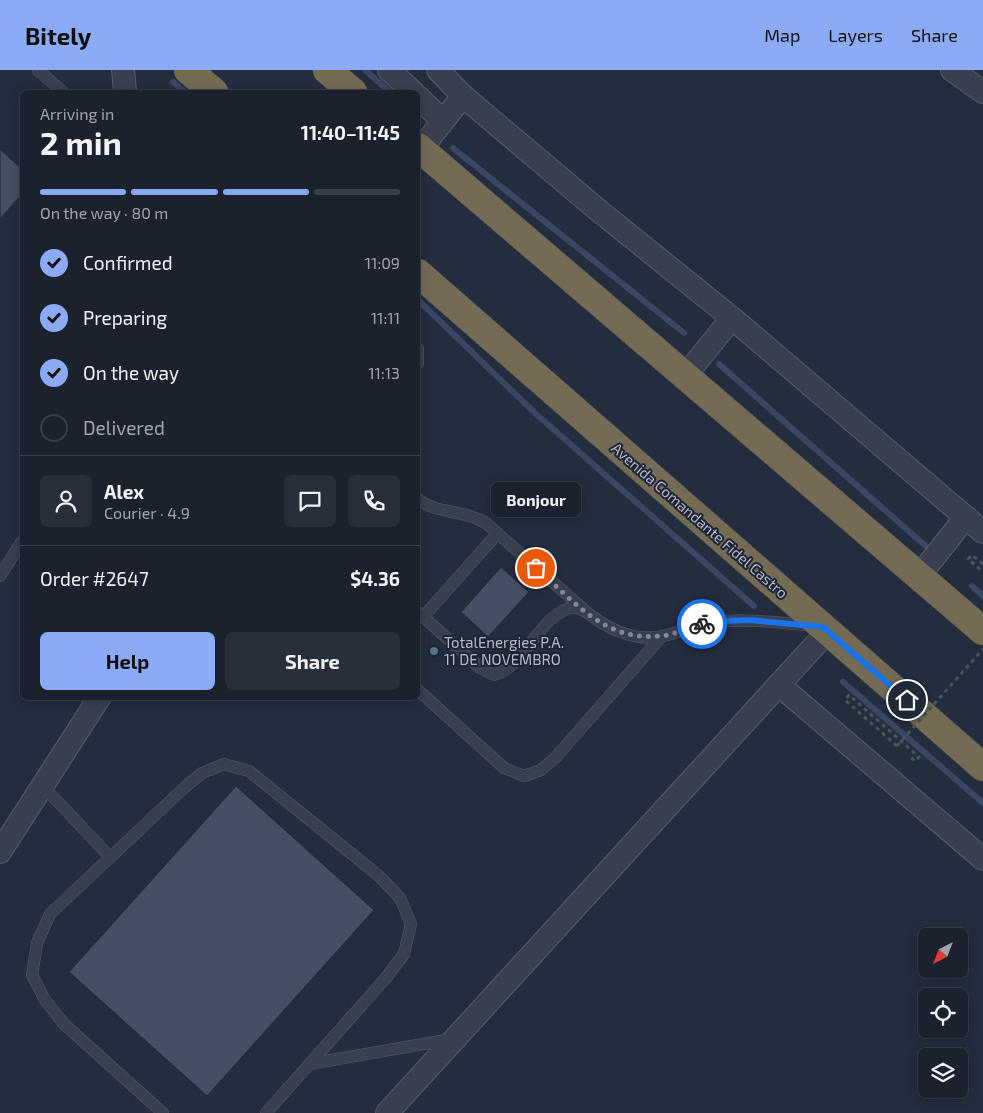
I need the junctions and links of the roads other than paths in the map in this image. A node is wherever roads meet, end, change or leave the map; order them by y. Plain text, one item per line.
1 (38, 70) edge
2 (123, 70) edge
3 (188, 70) edge
4 (327, 70) edge
5 (389, 70) edge
6 (438, 70) edge
7 (952, 70) edge
8 (61, 90) edge
9 (125, 90) edge
10 (212, 90) edge
11 (351, 90) edge
12 (411, 90) edge
13 (983, 92) edge
14 (463, 96) junction
15 (420, 99) edge
16 (443, 121) junction
17 (420, 148) edge
18 (420, 150) edge
19 (420, 275) edge
20 (732, 318) junction
21 (685, 376) junction
22 (420, 501) edge
23 (966, 517) junction
24 (983, 532) edge
25 (498, 534) junction
26 (20, 544) edge
27 (0, 576) edge
28 (919, 576) junction
29 (588, 614) junction
30 (420, 615) edge
31 (826, 629) junction
32 (983, 631) edge
33 (662, 636) junction
34 (779, 685) junction
35 (420, 692) edge
36 (98, 700) edge
37 (983, 767) edge
38 (43, 786) junction
39 (0, 852) edge
40 (110, 857) junction
41 (983, 859) edge
42 (456, 1038) junction
43 (309, 1064) junction
44 (163, 1113) edge
45 (266, 1113) edge
46 (388, 1113) edge

1 - 8 lane
2 - 9 street
3 - 10 highway
4 - 11 highway
5 - 12 street
6 - 14 street
7 - 13 street
14 - 16 street
14 - 20 street
15 - 16 street
16 - 17 street
18 - 21 highway
19 - 31 highway, Avenida Comandante Fidel Castro
20 - 21 street
20 - 23 street
21 - 28 highway
22 - 25 lane
23 - 24 street
23 - 28 street
25 - 29 lane
25 - 30 lane
26 - 27 lane
28 - 32 highway
29 - 30 lane
29 - 33 lane
31 - 33 lane
31 - 34 street
31 - 37 highway, Avenida Comandante Fidel Castro
33 - 35 lane
34 - 41 street
34 - 42 street
36 - 38 street
38 - 39 street
38 - 40 lane
40 - 43 lane
40 - 44 lane
42 - 43 lane
42 - 46 street
43 - 45 lane

